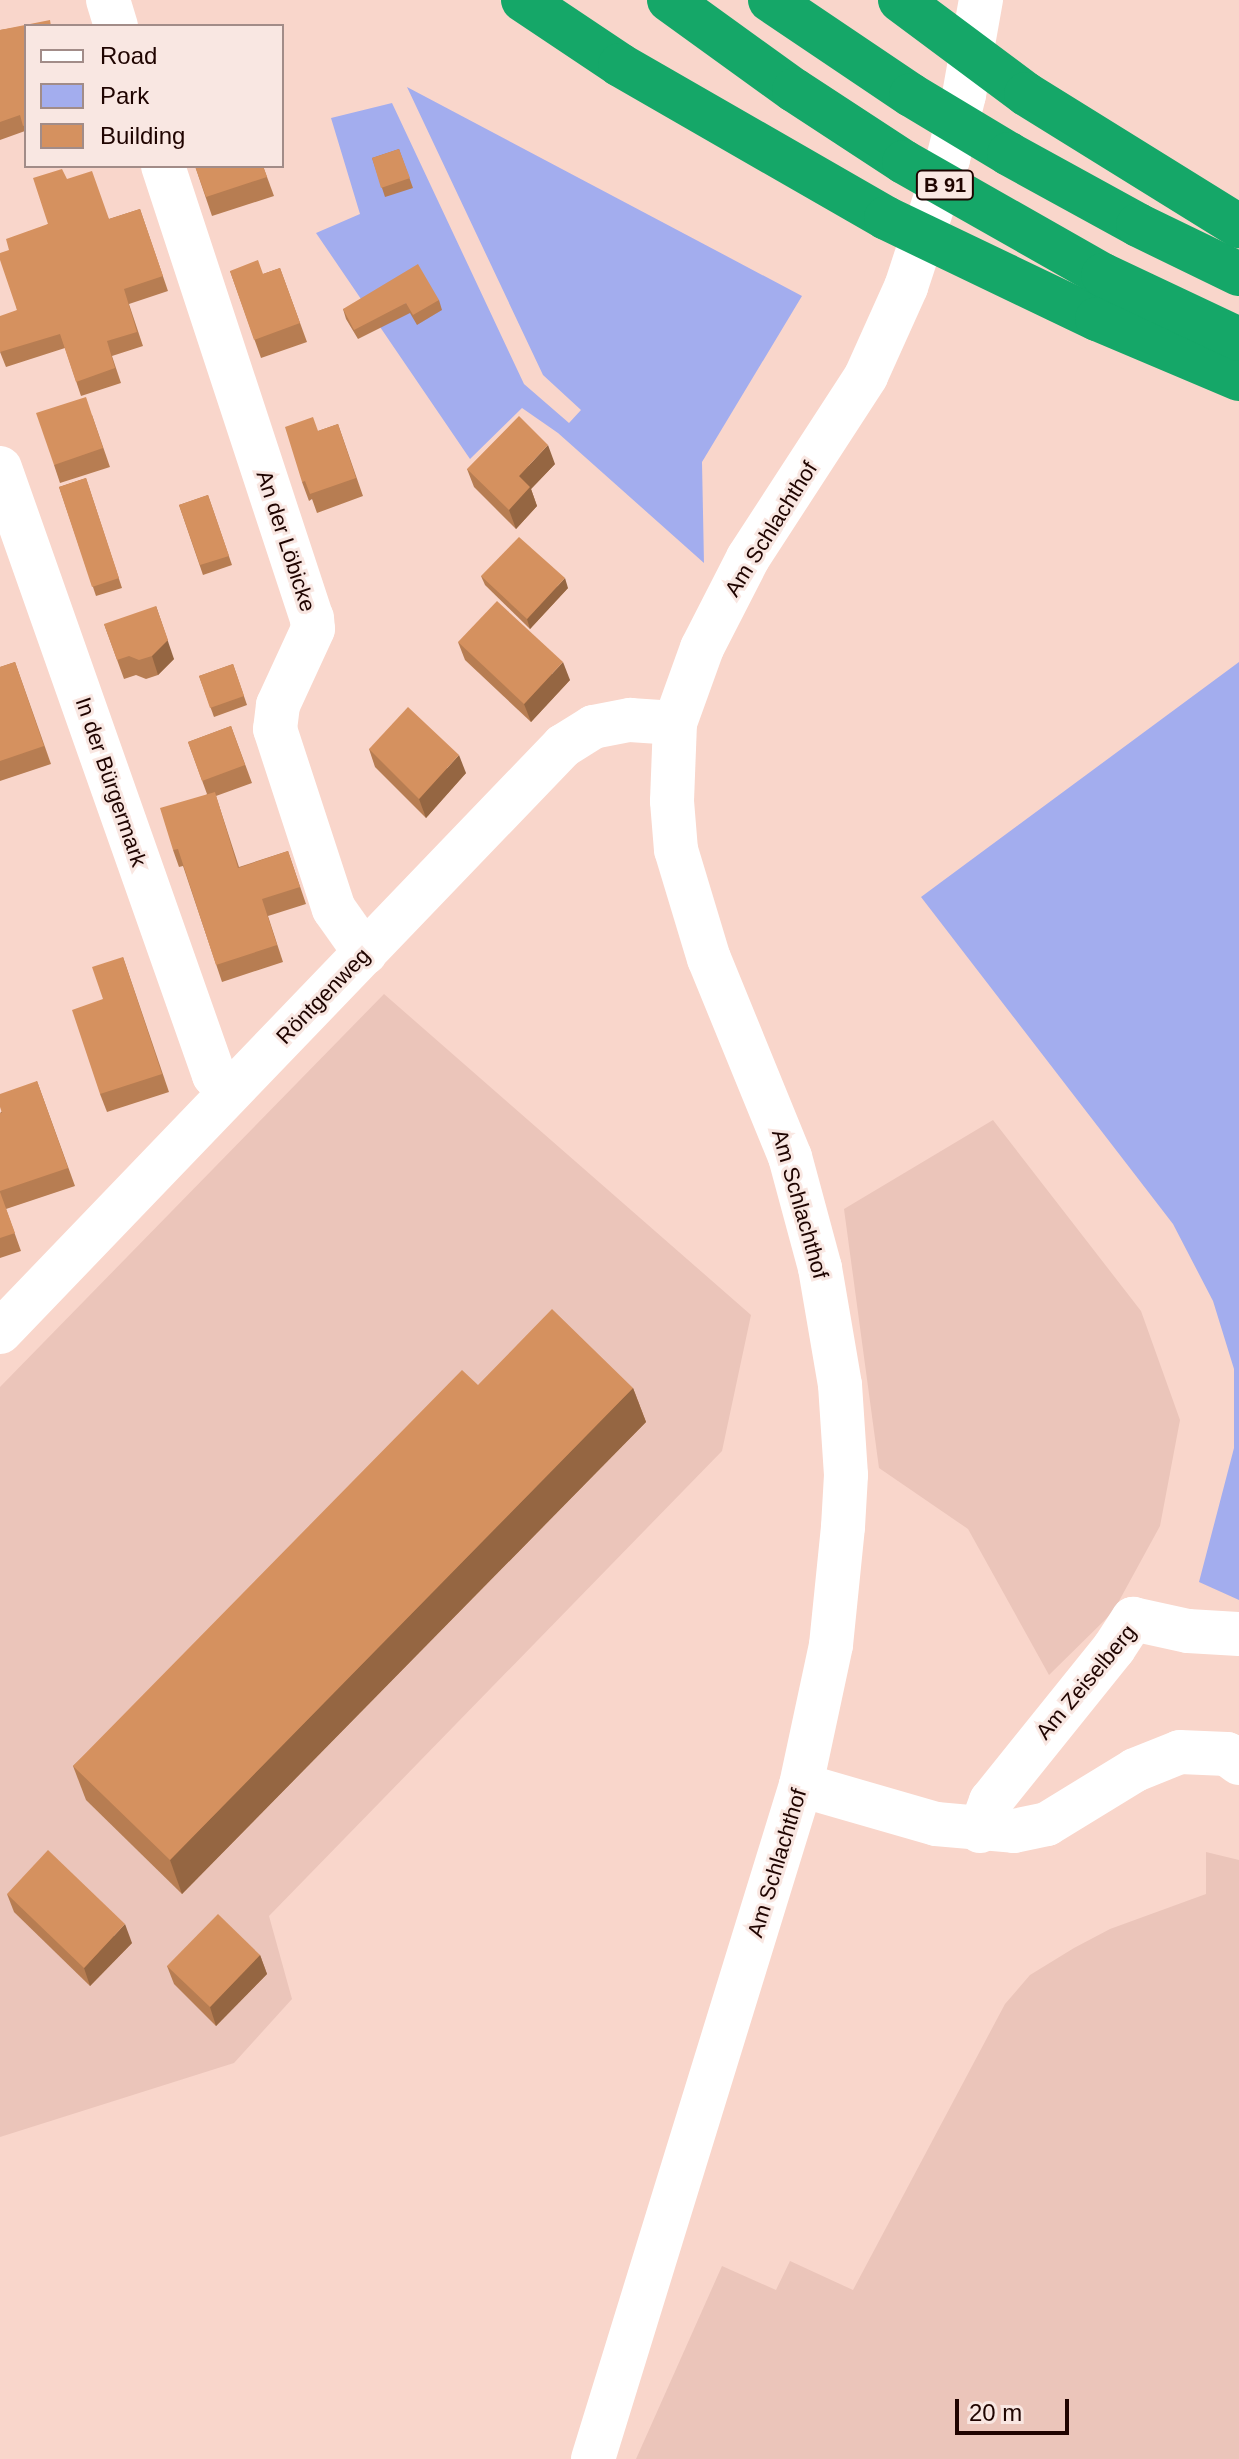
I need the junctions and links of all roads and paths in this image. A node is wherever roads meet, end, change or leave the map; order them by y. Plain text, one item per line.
1 (108, 0) edge
2 (523, 0) edge
3 (669, 0) edge
4 (770, 0) edge
5 (900, 0) edge
6 (981, 0) edge
7 (115, 24) edge
8 (164, 168) edge
9 (1239, 226) edge
10 (1239, 274) edge
11 (1239, 339) edge
12 (1239, 379) edge
13 (0, 468) edge
14 (675, 723) junction
15 (365, 953) junction
16 (228, 1092) junction
17 (0, 1332) edge
18 (1239, 1634) edge
19 (1239, 1763) edge
20 (801, 1785) junction
21 (980, 1831) junction
22 (593, 2459) edge

1 - 7 street
2 - 12 highway
3 - 11 highway, B 91
4 - 10 highway, B 91
5 - 9 highway
6 - 14 street, Am Schlachthof
8 - 15 street, An der Löbicke
13 - 16 street, In der Bürgermark
14 - 15 street, Röntgenweg
14 - 20 street, Am Schlachthof
15 - 16 street, Röntgenweg
16 - 17 street, Röntgenweg
18 - 21 street, Am Zeiselberg
19 - 21 street
20 - 21 street
20 - 22 street, Am Schlachthof

